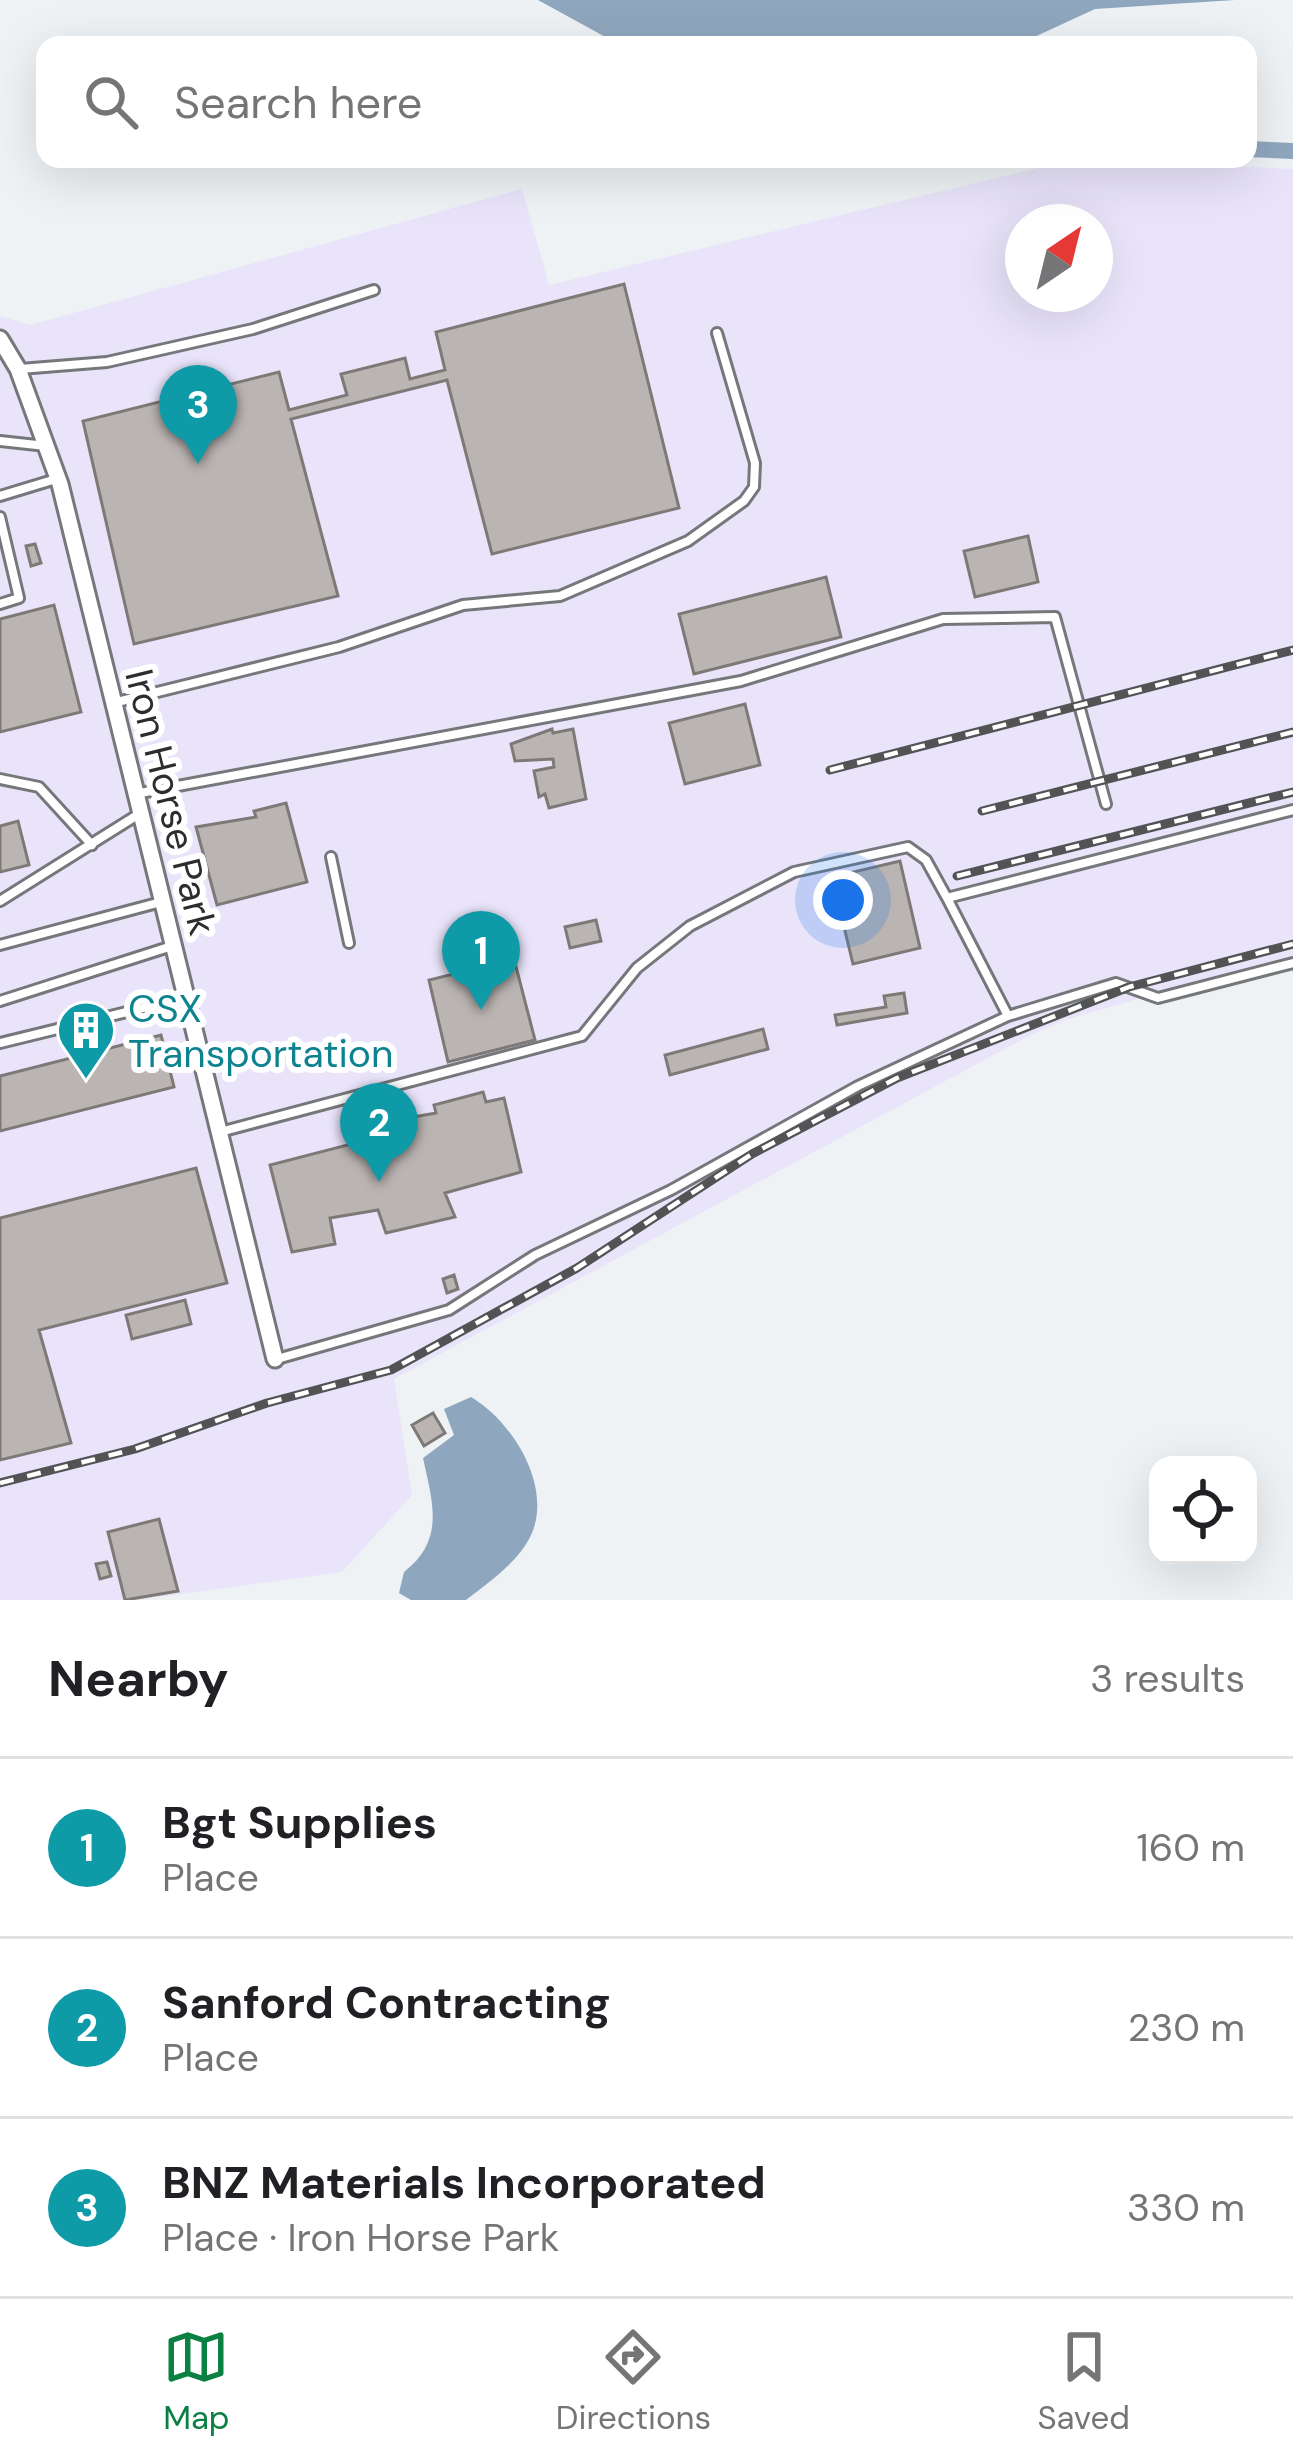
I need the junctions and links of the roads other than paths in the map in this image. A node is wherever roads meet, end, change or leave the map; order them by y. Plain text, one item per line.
1 (374, 290) dead end
2 (717, 333) dead end
3 (0, 338) edge
4 (18, 370) junction
5 (0, 440) edge
6 (48, 446) junction
7 (58, 478) junction
8 (0, 496) edge
9 (0, 518) edge
10 (0, 604) edge
11 (112, 703) junction
12 (0, 779) edge
13 (134, 794) junction
14 (1106, 804) dead end
15 (1293, 810) edge
16 (139, 814) junction
17 (92, 845) junction
18 (331, 857) dead end
19 (947, 898) junction
20 (0, 901) edge
21 (162, 902) junction
22 (349, 943) dead end
23 (0, 945) edge
24 (173, 945) junction
25 (1293, 964) edge
26 (186, 998) junction
27 (0, 1000) edge
28 (1008, 1016) junction
29 (0, 1042) edge
30 (219, 1132) junction
31 (275, 1359) joint

1 - 4 lane
2 - 11 lane
3 - 4 street, Iron Horse Park
4 - 6 street, Iron Horse Park
5 - 6 lane
6 - 7 street, Iron Horse Park
7 - 8 lane
7 - 11 street, Iron Horse Park
9 - 10 lane
11 - 13 street, Iron Horse Park
12 - 17 lane
13 - 14 lane
13 - 16 street, Iron Horse Park
15 - 19 lane
16 - 17 lane
16 - 21 street, Iron Horse Park
17 - 20 lane
18 - 22 lane
19 - 28 lane
19 - 30 lane
21 - 23 lane
21 - 24 street, Iron Horse Park
24 - 26 street, Iron Horse Park
24 - 27 lane
25 - 28 lane
26 - 29 lane
26 - 30 street, Iron Horse Park
28 - 31 lane
30 - 31 street, Iron Horse Park

